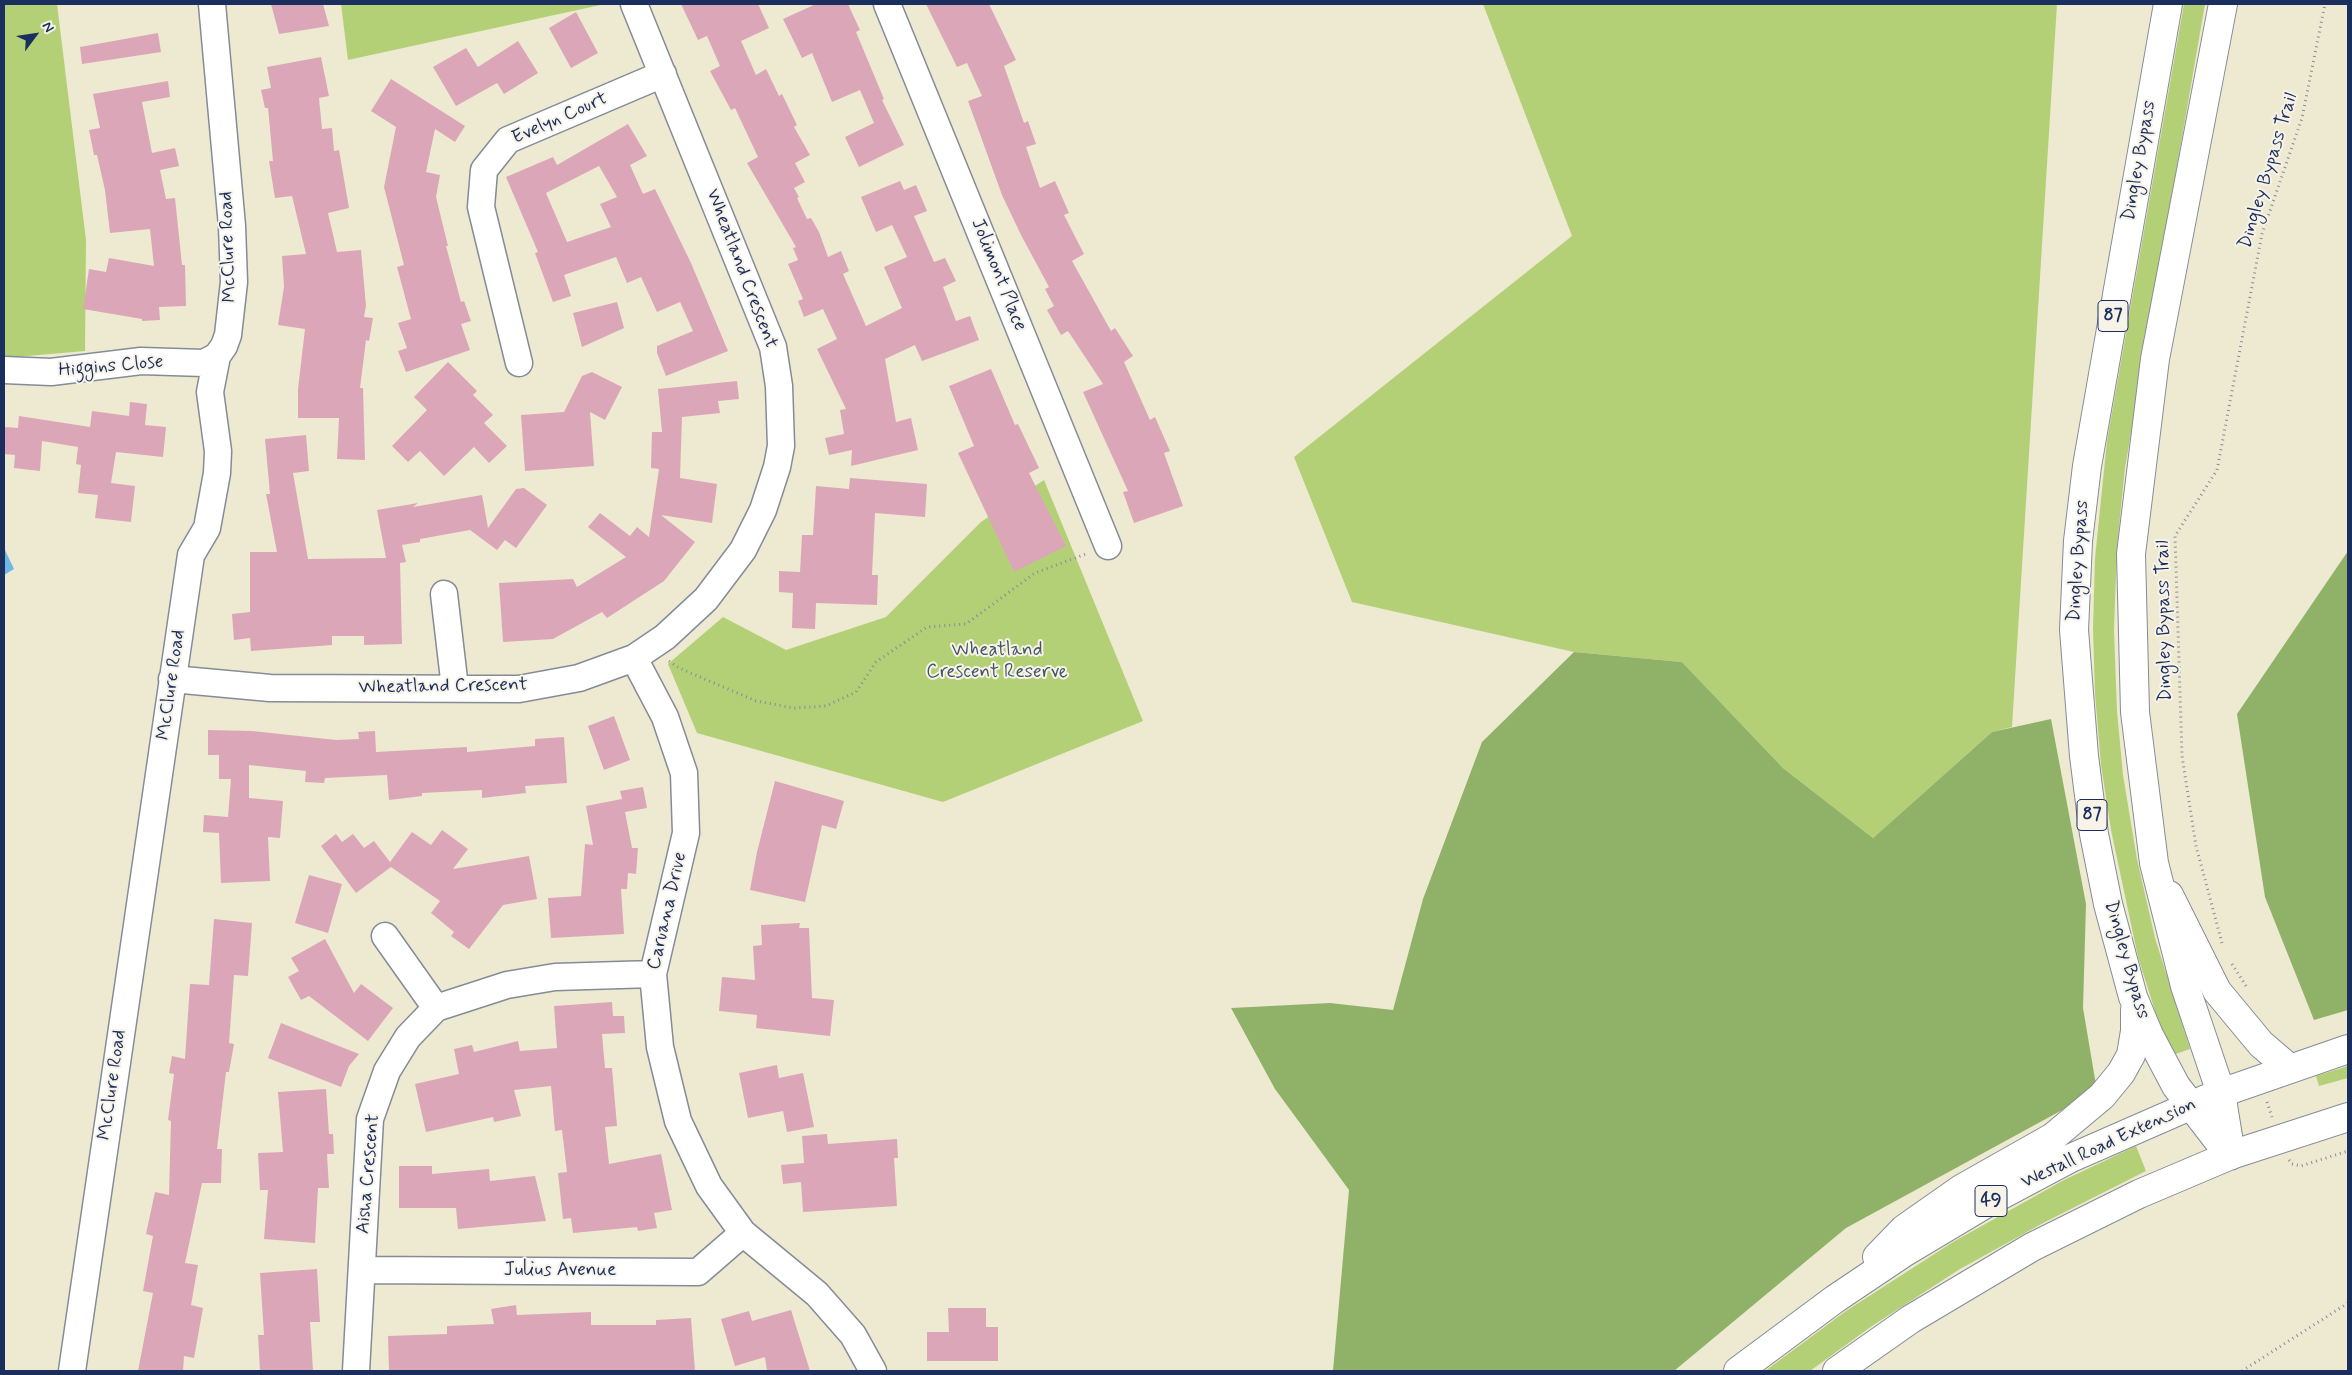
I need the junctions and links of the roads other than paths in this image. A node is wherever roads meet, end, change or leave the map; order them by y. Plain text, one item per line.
1 (212, 4) edge
2 (634, 4) edge
3 (887, 4) edge
4 (2168, 4) edge
5 (2223, 4) edge
6 (663, 74) junction
7 (217, 356) junction
8 (519, 363) dead end
9 (4, 370) edge
10 (1108, 546) road end
11 (444, 594) dead end
12 (643, 652) junction
13 (172, 679) junction
14 (455, 688) junction
15 (2154, 863) junction
16 (385, 936) dead end
17 (653, 974) junction
18 (2133, 997) junction
19 (436, 1008) junction
20 (2348, 1049) edge
21 (2290, 1068) junction
22 (2221, 1093) junction
23 (2190, 1105) junction
24 (2348, 1117) edge
25 (2231, 1156) junction
26 (743, 1233) junction
27 (362, 1270) junction
28 (1835, 1299) junction
29 (72, 1371) edge
30 (356, 1371) edge
31 (873, 1371) edge
32 (1738, 1371) edge
33 (1837, 1371) edge

1 - 7 street, McClure Road
2 - 6 street, Wheatland Crescent
3 - 10 street, Jolimont Place
4 - 18 main road, Dingley Bypass / 87
5 - 15 main road
6 - 8 street, Evelyn Court
6 - 12 street, Wheatland Crescent
7 - 9 street, Higgins Close
7 - 13 street, McClure Road
11 - 14 street
12 - 14 street, Wheatland Crescent
12 - 17 street, Caruana Drive
13 - 14 street, Wheatland Crescent
13 - 29 street, McClure Road
15 - 21 main road
15 - 22 main road
16 - 19 street
17 - 19 street, Aisha Crescent
17 - 26 street, Caruana Drive
18 - 23 main road, Dingley Bypass / 87
18 - 28 main road
19 - 27 street, Aisha Crescent
20 - 21 main road, Westall Road Extension / 49
21 - 22 main road, Westall Road Extension / 49
22 - 23 main road, Westall Road Extension / 49
22 - 25 main road
23 - 25 main road, 87
23 - 28 main road, Westall Road Extension / 49
24 - 25 main road
25 - 33 main road
26 - 27 street, Julius Avenue
26 - 31 street, Caruana Drive
27 - 30 street, Aisha Crescent
28 - 32 main road, Westall Road Extension / 49

